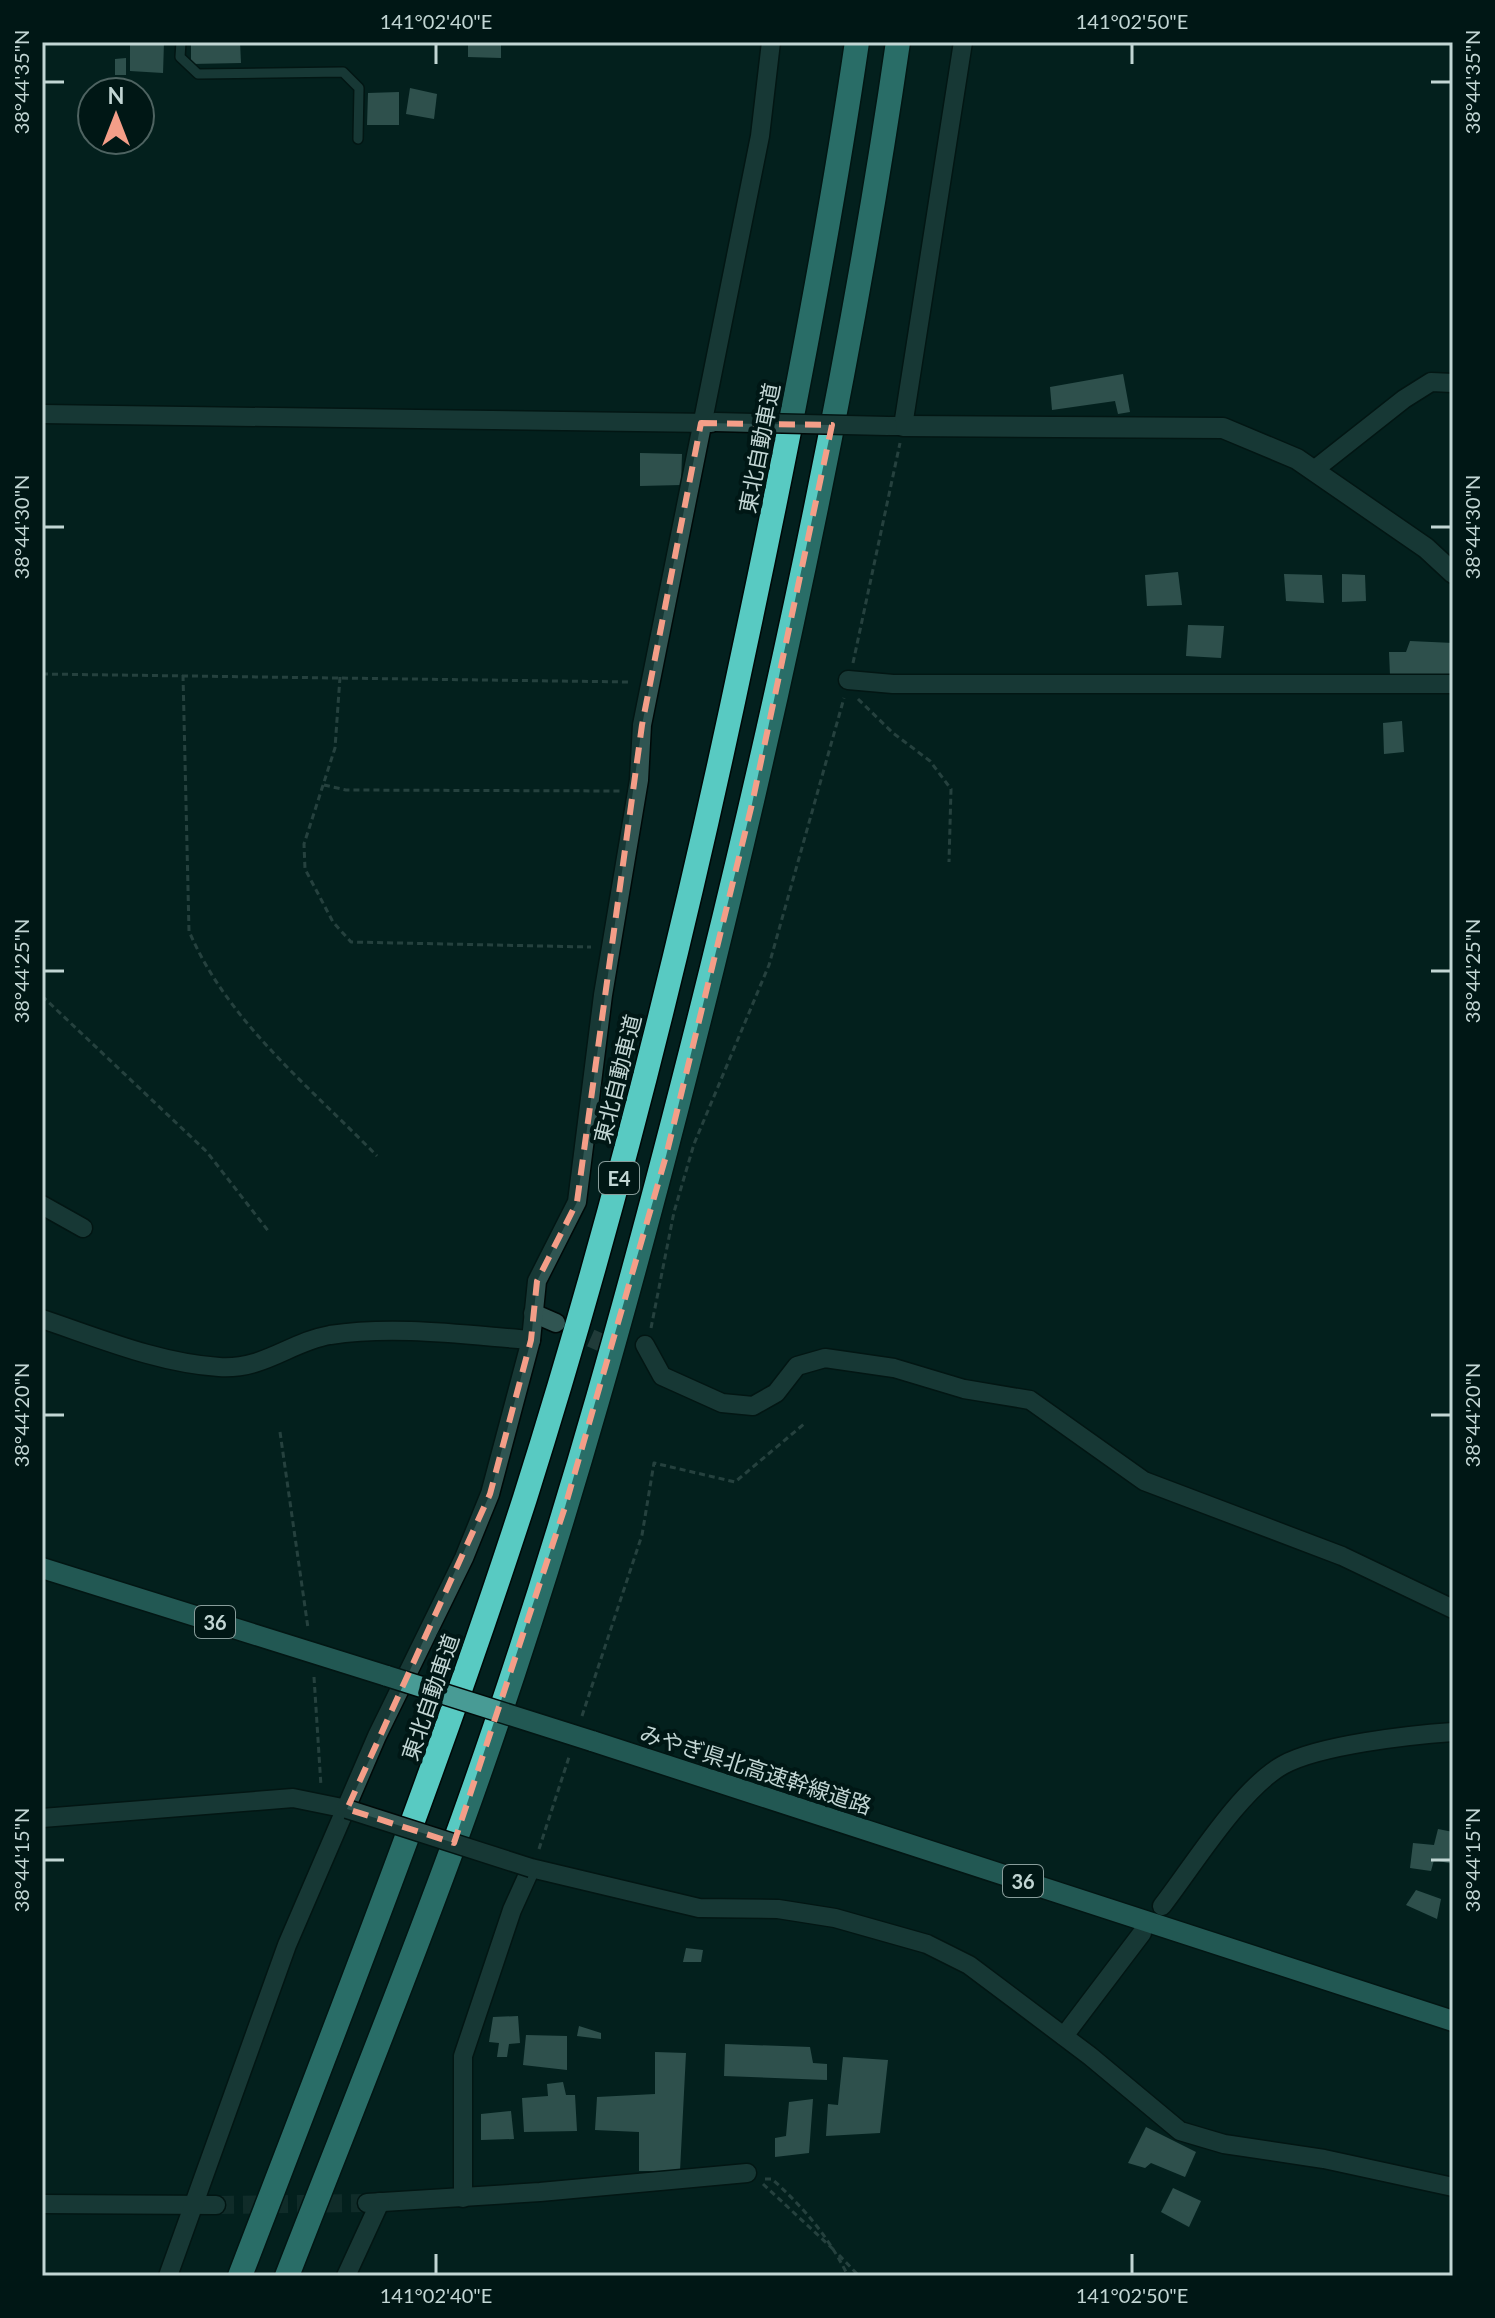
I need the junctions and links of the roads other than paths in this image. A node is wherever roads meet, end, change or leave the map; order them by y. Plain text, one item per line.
1 (181, 42) edge
2 (771, 42) edge
3 (857, 42) edge
4 (898, 42) edge
5 (963, 42) edge
6 (358, 139) dead end
7 (1453, 383) edge
8 (42, 414) edge
9 (708, 423) junction
10 (896, 426) junction
11 (1314, 470) junction
12 (1453, 573) edge
13 (848, 680) road end
14 (1453, 684) edge
15 (42, 1205) edge
16 (83, 1228) dead end
17 (533, 1313) junction
18 (42, 1319) edge
19 (556, 1323) tunnel mouth
20 (531, 1340) junction
21 (645, 1345) road end
22 (42, 1568) edge
23 (1453, 1609) edge
24 (1453, 1732) edge
25 (347, 1809) junction
26 (42, 1818) edge
27 (531, 1868) junction
28 (1162, 1906) dead end
29 (1142, 1933) dead end
30 (1453, 2021) edge
31 (1064, 2036) junction
32 (752, 2176) road end
33 (1453, 2187) edge
34 (463, 2198) junction
35 (42, 2204) edge
36 (194, 2205) junction
37 (216, 2205) tunnel mouth
38 (168, 2276) edge
39 (240, 2276) edge
40 (287, 2276) edge
41 (346, 2276) edge

1 - 6 lane
2 - 9 street
3 - 39 highway, 東北自動車道 / E4
4 - 40 highway, E4
5 - 10 street
7 - 11 street
8 - 9 street
9 - 10 street, bridge
9 - 17 street
10 - 11 street
11 - 12 street
13 - 14 street
15 - 16 street
17 - 19 street
17 - 20 street
18 - 20 street
20 - 25 street
21 - 23 street
22 - 30 main road, みやぎ県北高速幹線道路 / 36, bridge
24 - 28 street
25 - 26 street
25 - 27 street, bridge
25 - 36 street
27 - 31 street
27 - 34 street
29 - 31 street
31 - 33 street
32 - 34 street
34 - 41 street
35 - 36 street
36 - 37 street
36 - 38 street

